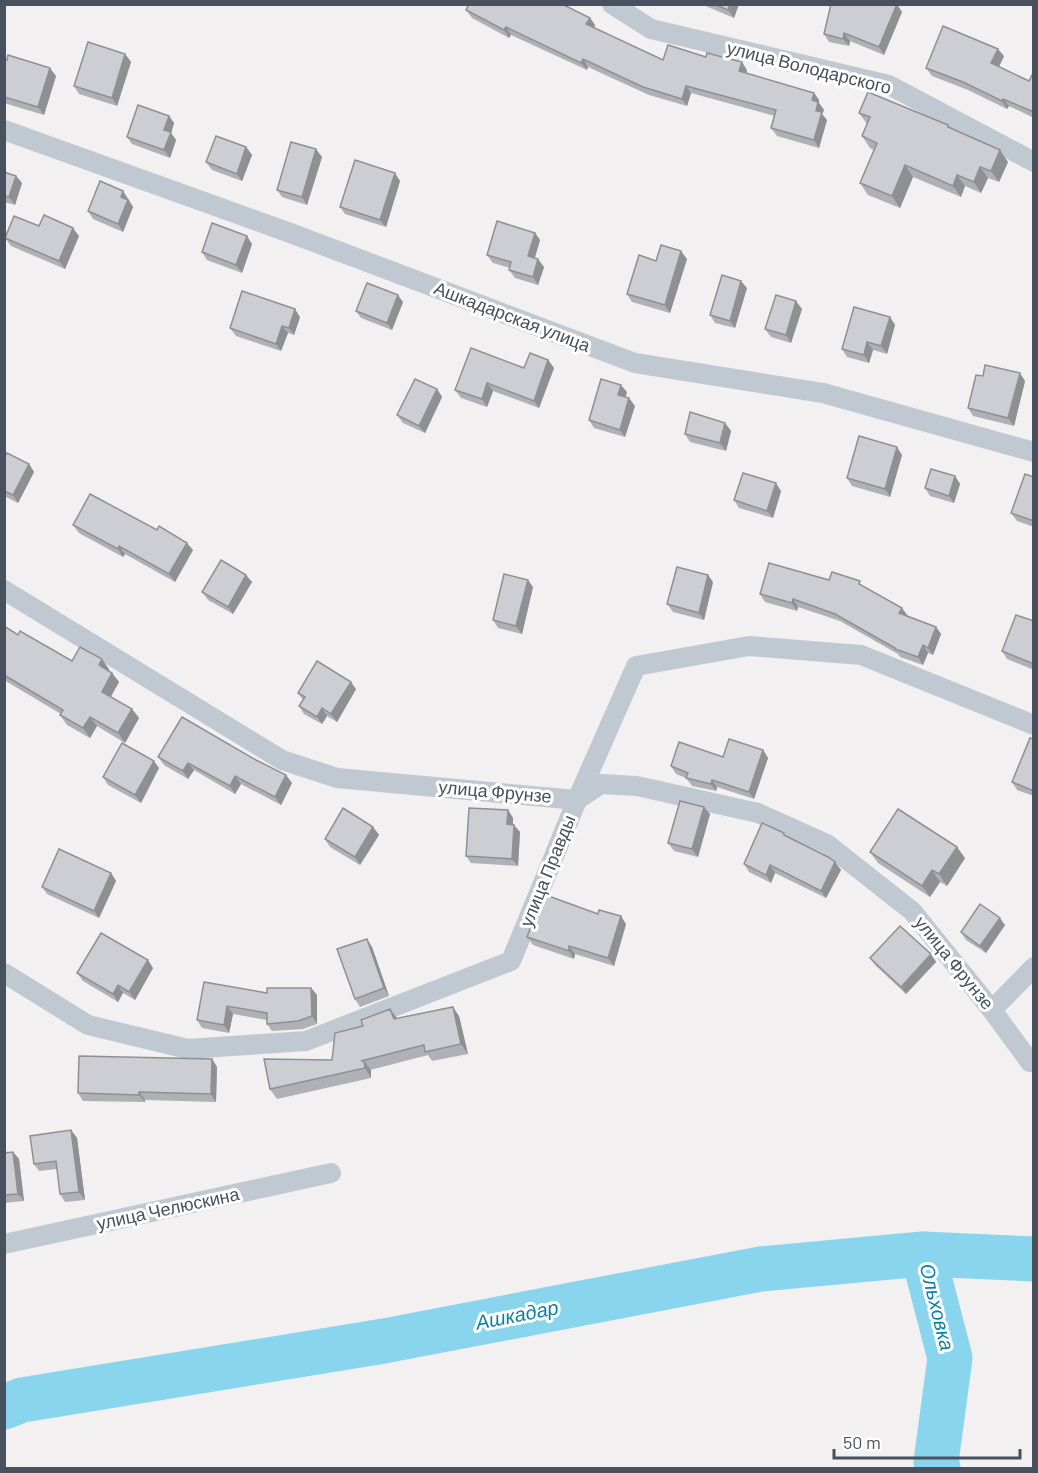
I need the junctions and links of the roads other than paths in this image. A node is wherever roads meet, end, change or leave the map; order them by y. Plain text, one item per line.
1 (612, 4) edge
2 (4, 130) edge
3 (1034, 162) edge
4 (1034, 452) edge
5 (4, 590) edge
6 (1034, 725) edge
7 (577, 800) junction
8 (1034, 967) edge
9 (4, 973) edge
10 (992, 1010) junction
11 (1034, 1062) edge
12 (331, 1173) dead end
13 (4, 1244) edge

1 - 3 street, улица Володарского
2 - 4 street, Ашкадарская улица
5 - 7 street, улица Фрунзе
6 - 7 street, улица Правды
7 - 9 street, улица Правды
7 - 10 street, улица Фрунзе
8 - 10 street
10 - 11 street, улица Фрунзе
12 - 13 street, улица Челюскина

